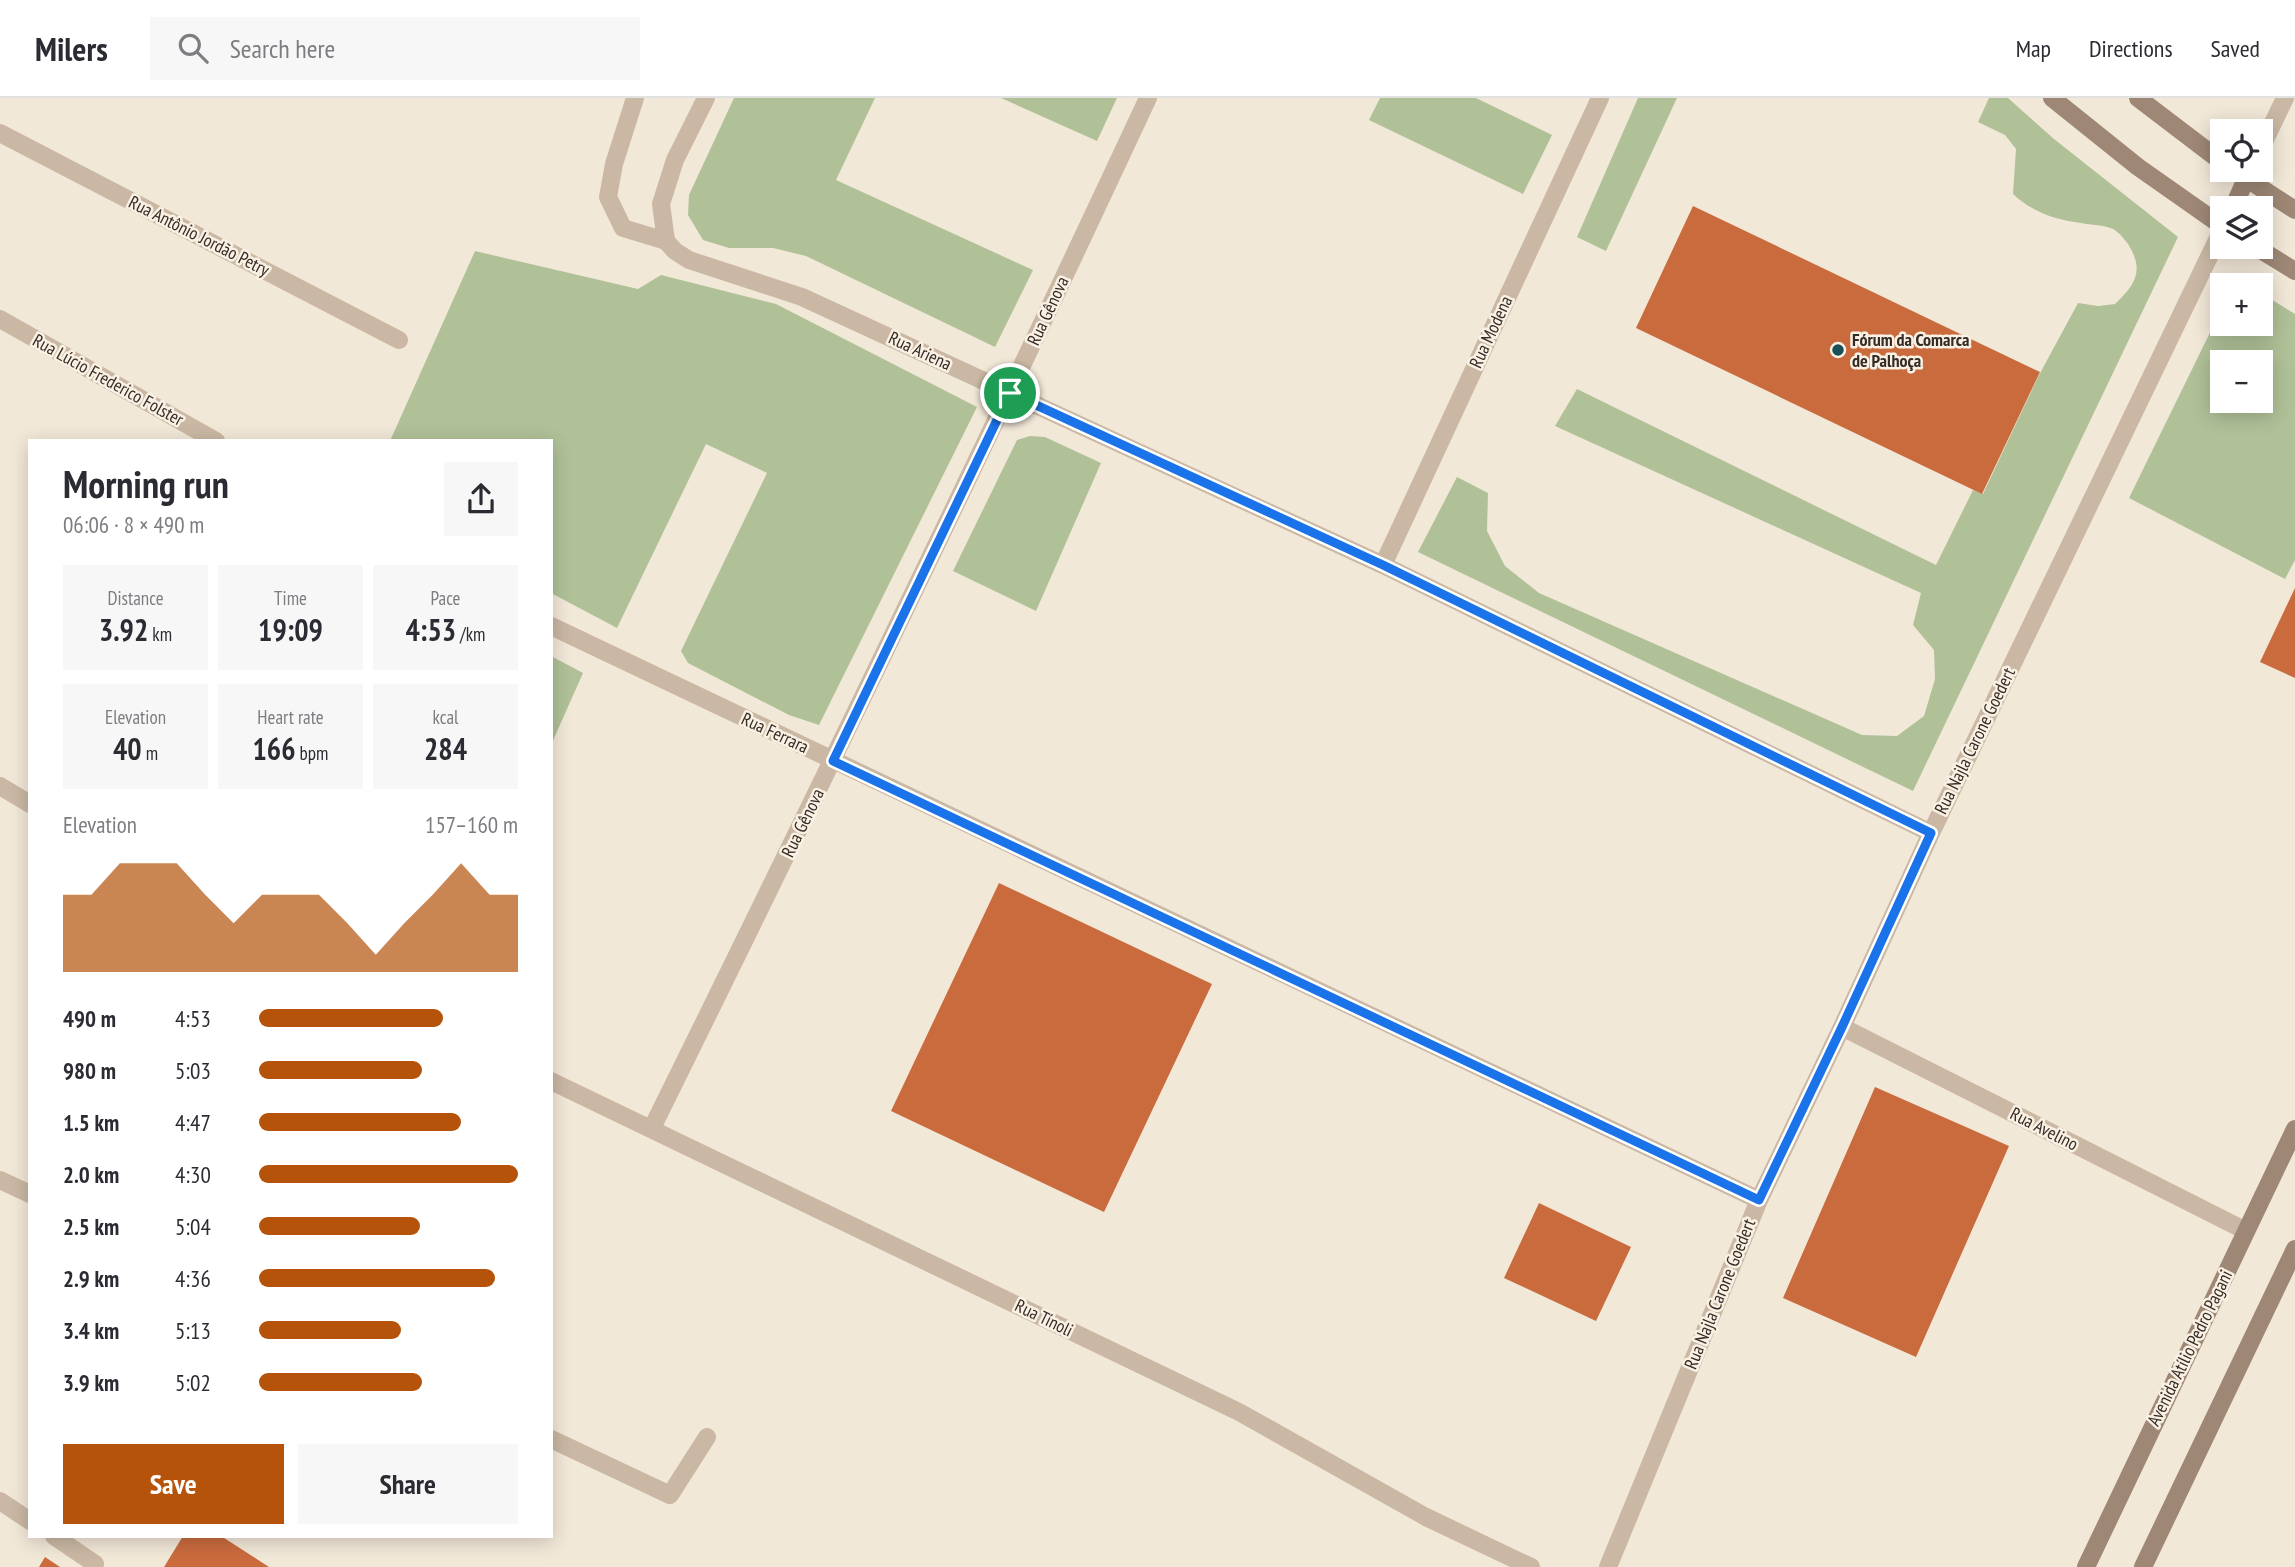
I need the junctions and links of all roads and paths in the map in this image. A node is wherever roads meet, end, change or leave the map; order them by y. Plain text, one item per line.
1 (635, 98) edge
2 (706, 98) edge
3 (1148, 98) edge
4 (1600, 98) edge
5 (2052, 98) edge
6 (2138, 98) edge
7 (2285, 98) edge
8 (2273, 123) edge
9 (0, 133) edge
10 (2210, 153) edge
11 (2256, 182) edge
12 (2295, 210) edge
13 (2210, 219) edge
14 (666, 241) junction
15 (2210, 253) edge
16 (2273, 257) edge
17 (2295, 271) edge
18 (0, 319) edge
19 (399, 340) dead end
20 (1010, 393) junction
21 (212, 439) edge
22 (1383, 565) junction
23 (553, 627) edge
24 (833, 761) junction
25 (0, 786) edge
26 (28, 803) edge
27 (1931, 833) junction
28 (1842, 1027) junction
29 (553, 1082) edge
30 (652, 1128) junction
31 (2295, 1129) edge
32 (0, 1180) edge
33 (28, 1193) edge
34 (1759, 1200) junction
35 (2246, 1231) junction
36 (2294, 1253) edge
37 (707, 1437) dead end
38 (553, 1440) edge
39 (0, 1501) edge
40 (28, 1520) edge
41 (57, 1538) edge
42 (95, 1564) dead end
43 (1531, 1567) edge
44 (1608, 1567) edge
45 (2086, 1567) edge
46 (2143, 1567) edge

1 - 14 street, Rua Ariena
2 - 14 street
3 - 20 street, Rua Gênova
4 - 22 street, Rua Modena
5 - 13 main road
6 - 10 main road
7 - 8 street
9 - 19 street, Rua Antônio Jordão Petry
11 - 12 main road
14 - 20 street, Rua Ariena
15 - 27 street, Rua Najla Carone Goedert
16 - 17 main road
18 - 21 street, Rua Lúcio Frederico Folster
20 - 22 street, Rua Ariena
20 - 24 street, Rua Gênova
22 - 27 street, Rua Ariena
23 - 24 street, Rua Ferrara
24 - 30 street, Rua Gênova
24 - 34 street, Rua Ferrara
25 - 26 street
27 - 28 street, Rua Najla Carone Goedert
28 - 34 street, Rua Najla Carone Goedert
28 - 35 street, Rua Avelino
29 - 30 street, Rua Tínoli
30 - 43 street, Rua Tínoli
31 - 35 main road, Avenida Atílio Pedro Pagani
32 - 33 street
34 - 44 street, Rua Najla Carone Goedert
35 - 45 main road, Avenida Atílio Pedro Pagani
36 - 46 main road
37 - 38 street
39 - 40 street
41 - 42 street

